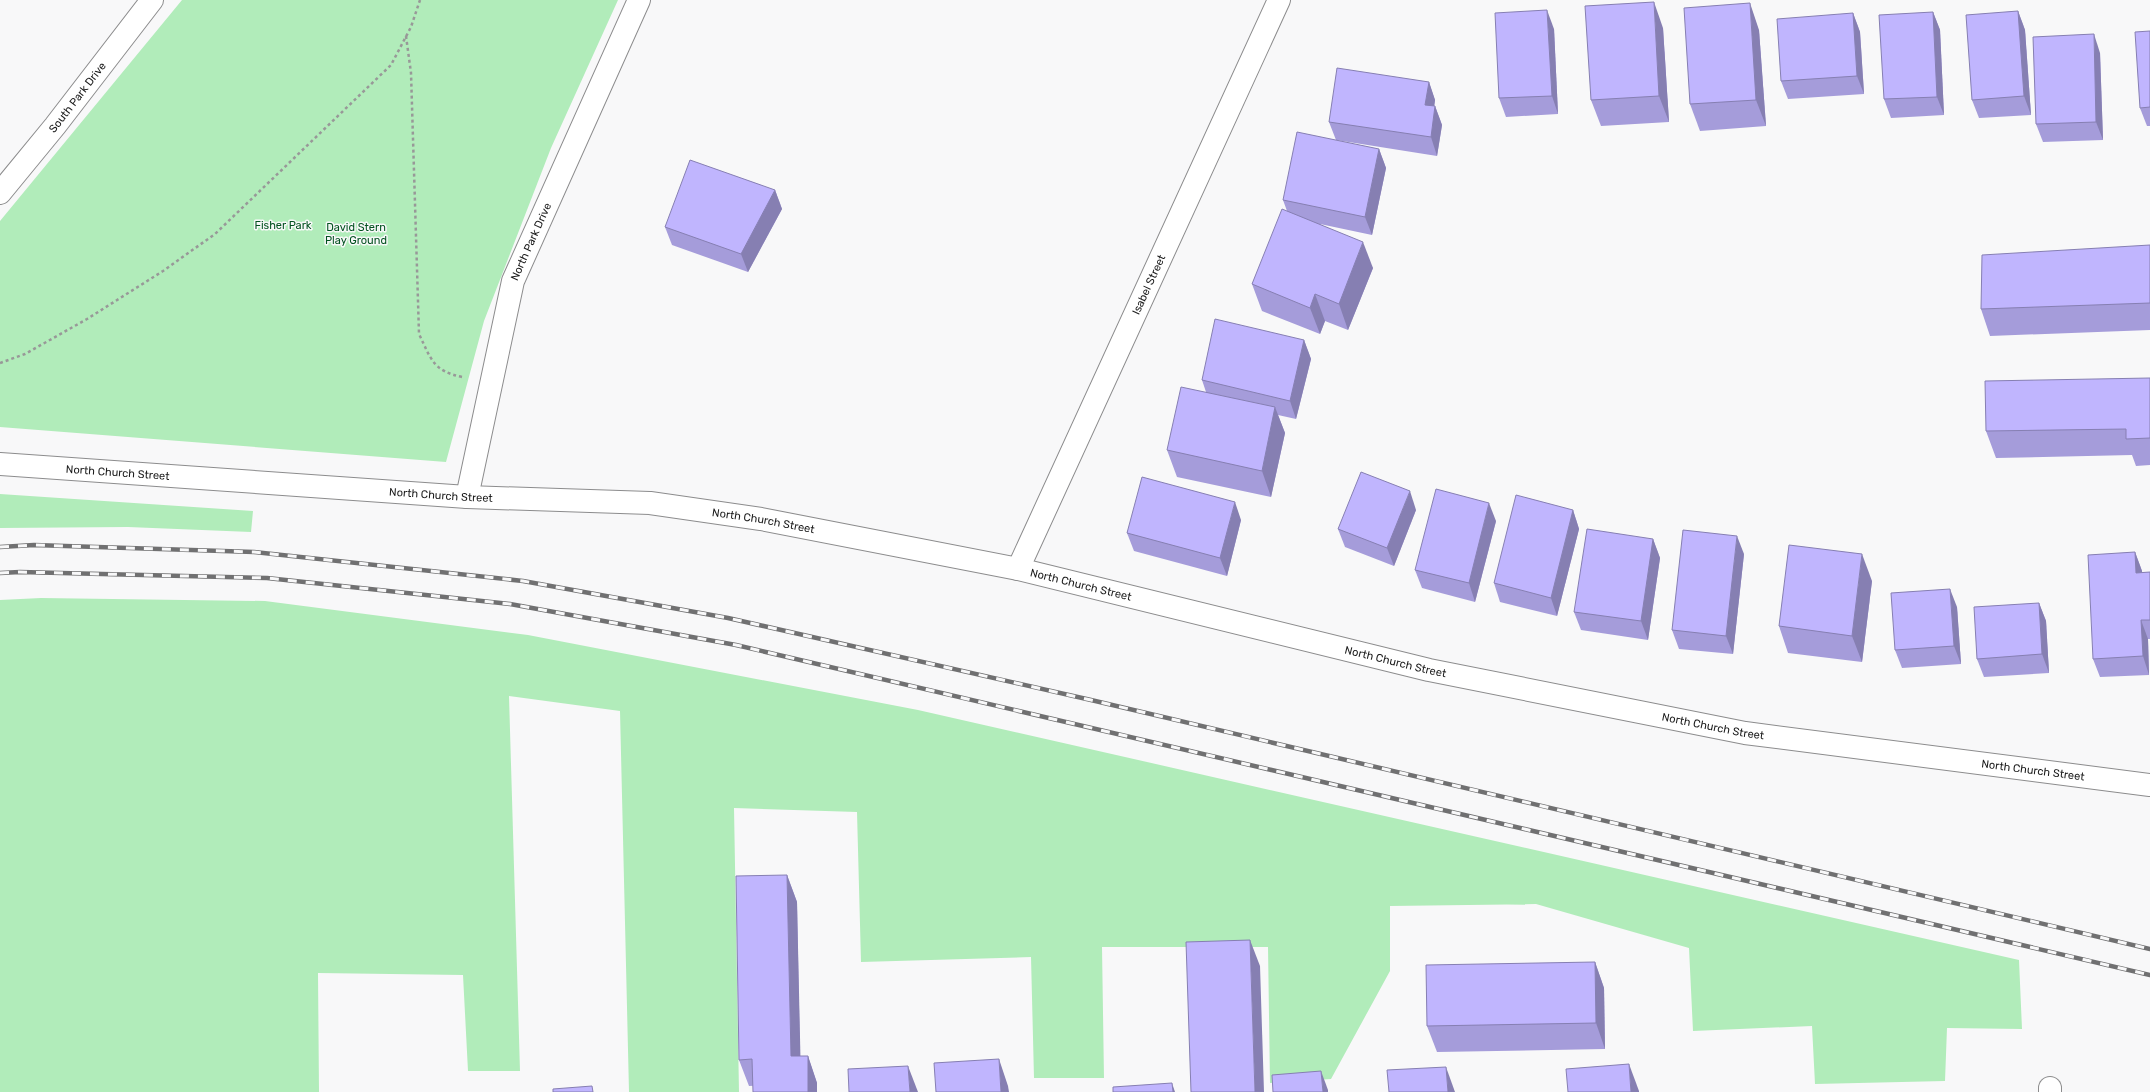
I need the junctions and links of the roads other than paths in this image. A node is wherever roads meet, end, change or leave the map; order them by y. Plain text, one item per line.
1 (152, 0) edge
2 (639, 0) edge
3 (1279, 0) edge
4 (0, 193) edge
5 (0, 464) edge
6 (467, 497) junction
7 (1018, 569) junction
8 (2150, 785) edge

1 - 4 street, South Park Drive
2 - 6 street, North Park Drive
3 - 7 street, Isabel Street
5 - 6 street, North Church Street
6 - 7 street, North Church Street
7 - 8 street, North Church Street

